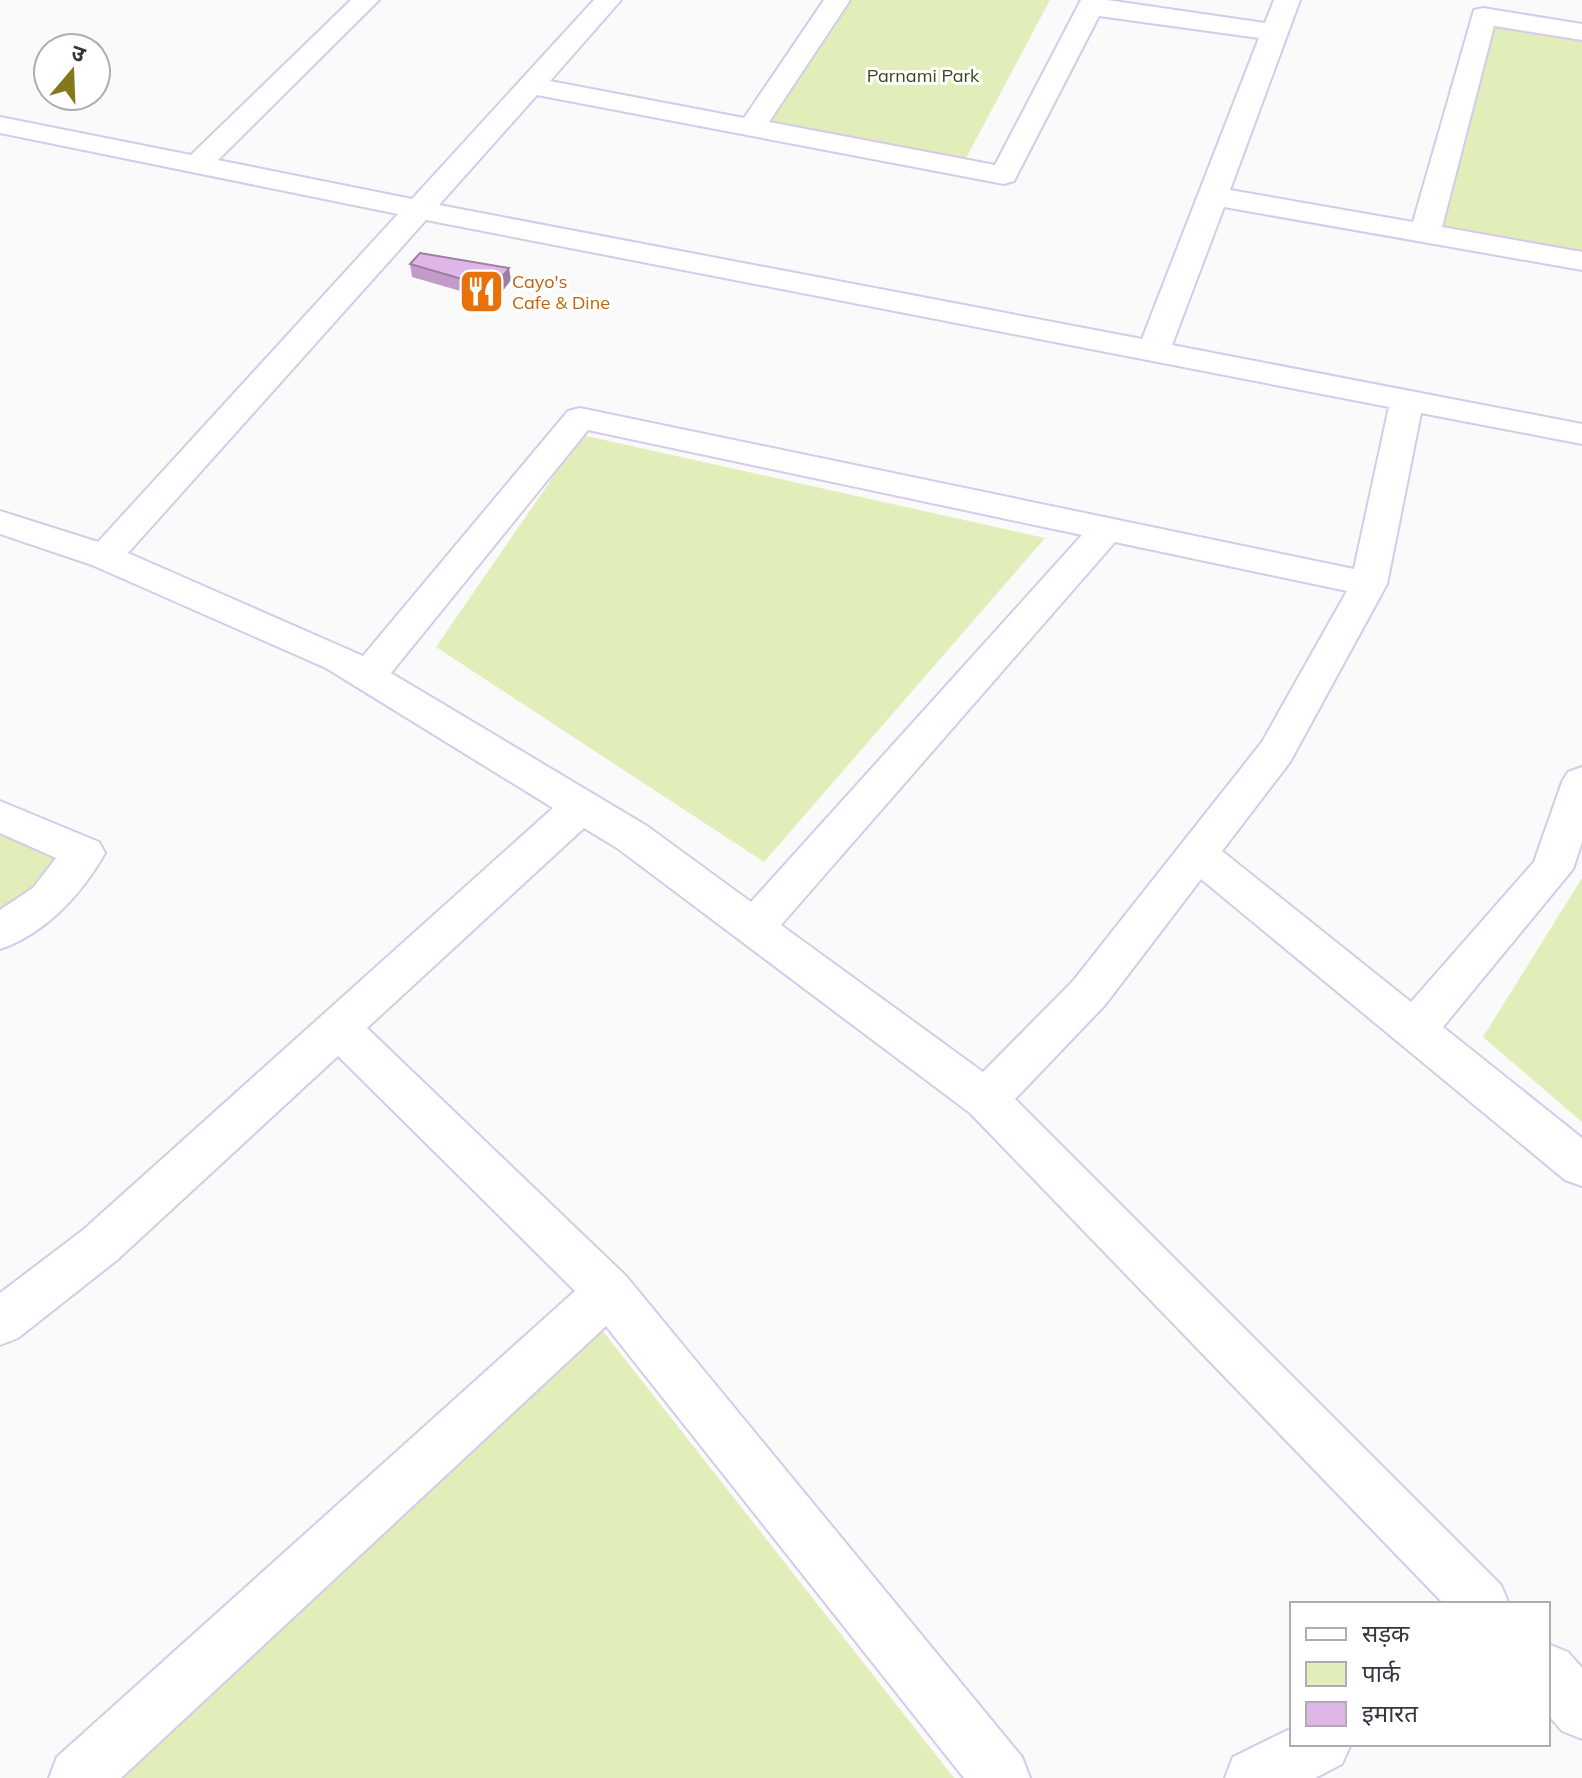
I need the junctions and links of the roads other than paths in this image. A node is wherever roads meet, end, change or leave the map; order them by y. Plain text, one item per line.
1 (366, 0) edge
2 (608, 0) edge
3 (837, 0) edge
4 (1287, 0) edge
5 (1092, 4) edge
6 (1275, 32) junction
7 (1582, 32) edge
8 (531, 86) junction
9 (1, 126) edge
10 (751, 128) junction
11 (199, 163) junction
12 (1213, 196) junction
13 (420, 210) junction
14 (1425, 233) junction
15 (1582, 261) edge
16 (1154, 351) junction
17 (1407, 400) junction
18 (1582, 434) edge
19 (0, 522) edge
20 (1107, 529) junction
21 (105, 557) junction
22 (1369, 584) junction
23 (367, 676) junction
24 (1580, 795) edge
25 (582, 806) junction
26 (0, 816) edge
27 (1198, 854) junction
28 (754, 927) junction
29 (0, 932) edge
30 (338, 1028) junction
31 (1414, 1030) junction
32 (986, 1099) junction
33 (1582, 1166) edge
34 (609, 1292) junction
35 (0, 1322) edge
36 (1480, 1602) edge
37 (1550, 1674) edge
38 (1582, 1711) edge
39 (1318, 1746) edge
40 (78, 1778) edge
41 (1001, 1778) edge
42 (1254, 1778) edge

1 - 11 street
2 - 8 street
3 - 10 street
4 - 6 street
5 - 6 street
5 - 10 street
6 - 12 street
7 - 14 street
8 - 10 street
8 - 13 street
9 - 11 street
11 - 13 street
12 - 14 street
12 - 16 street
13 - 16 street
13 - 21 street
14 - 15 street
16 - 17 street
17 - 18 street
17 - 22 street
19 - 21 street
20 - 22 street
20 - 23 street
20 - 28 street
21 - 23 street
22 - 27 street
23 - 25 street
24 - 31 street
25 - 28 street
25 - 30 street
26 - 29 street
27 - 31 street
27 - 32 street
28 - 32 street
30 - 34 street
30 - 35 street
31 - 33 street
32 - 36 street
34 - 40 street
34 - 41 street
37 - 38 street
39 - 42 street

